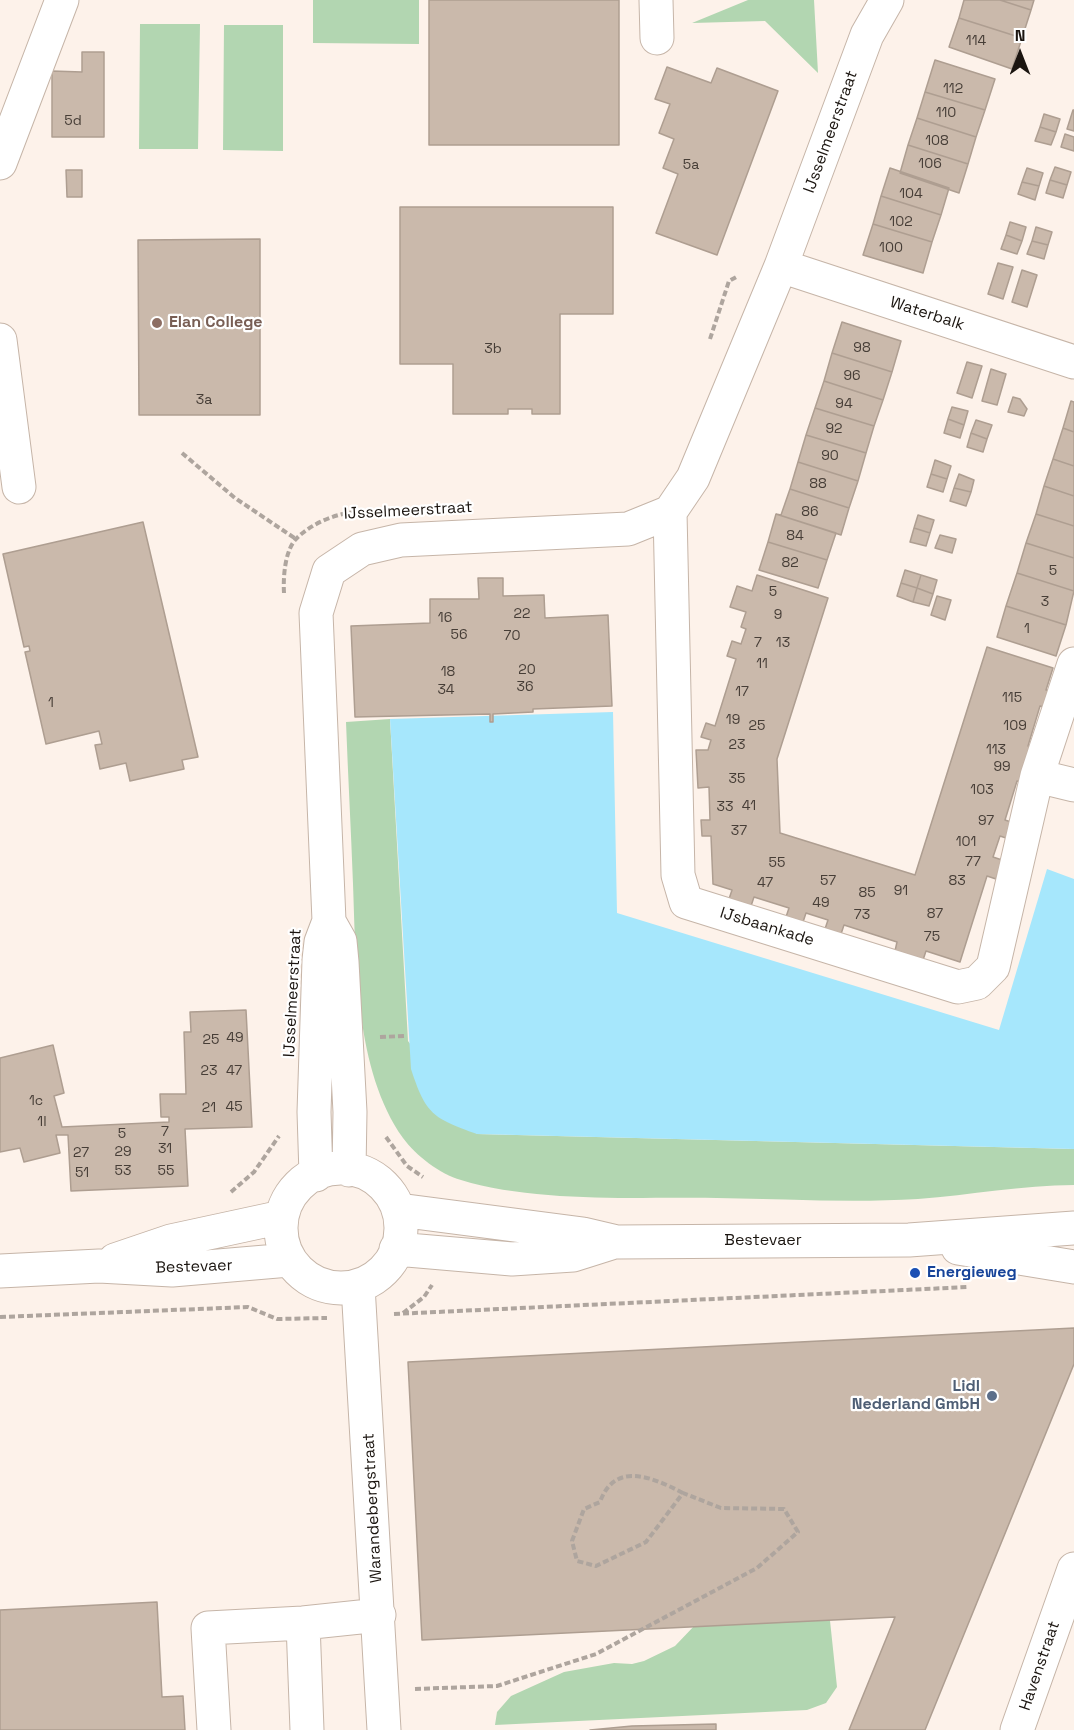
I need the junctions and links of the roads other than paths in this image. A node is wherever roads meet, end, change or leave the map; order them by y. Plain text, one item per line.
1 (62, 0) edge
2 (656, 0) edge
3 (887, 0) edge
4 (657, 38) dead end
5 (0, 163) edge
6 (781, 266) junction
7 (0, 340) edge
8 (1074, 362) edge
9 (19, 487) dead end
10 (670, 512) junction
11 (1074, 664) edge
12 (1037, 776) junction
13 (1074, 785) edge
14 (329, 921) junction
15 (349, 1170) junction
16 (316, 1174) junction
17 (399, 1210) junction
18 (282, 1217) junction
19 (1074, 1228) edge
20 (909, 1240) junction
21 (616, 1242) junction
22 (396, 1249) junction
23 (290, 1260) junction
24 (99, 1266) junction
25 (1074, 1267) edge
26 (0, 1271) edge
27 (360, 1302) junction
28 (1074, 1569) edge
29 (379, 1615) junction
30 (303, 1623) junction
31 (214, 1730) edge
32 (307, 1730) edge
33 (384, 1730) edge
34 (1017, 1730) edge

1 - 5 street
2 - 4 street
3 - 6 street, IJsselmeerstraat
6 - 8 street, Waterbalk
6 - 10 street, IJsselmeerstraat
7 - 9 street
10 - 12 street, IJsbaankade
10 - 14 street, IJsselmeerstraat
11 - 12 street, IJsbaankade
12 - 13 street
14 - 15 street, IJsselmeerstraat
14 - 16 street, IJsselmeerstraat
15 - 16 street
15 - 17 street
16 - 18 street
17 - 21 street, Bestevaer
17 - 22 street
18 - 23 street
18 - 24 street, Bestevaer
19 - 20 street, Bestevaer
20 - 21 street, Bestevaer
20 - 25 street, Bestevaer
21 - 22 street, Bestevaer
22 - 27 street
23 - 24 street, Bestevaer
23 - 27 street
24 - 26 street, Bestevaer
27 - 29 street, Warandebergstraat
28 - 34 street, Havenstraat
29 - 30 street
29 - 33 street, Warandebergstraat
30 - 31 street
30 - 32 street

